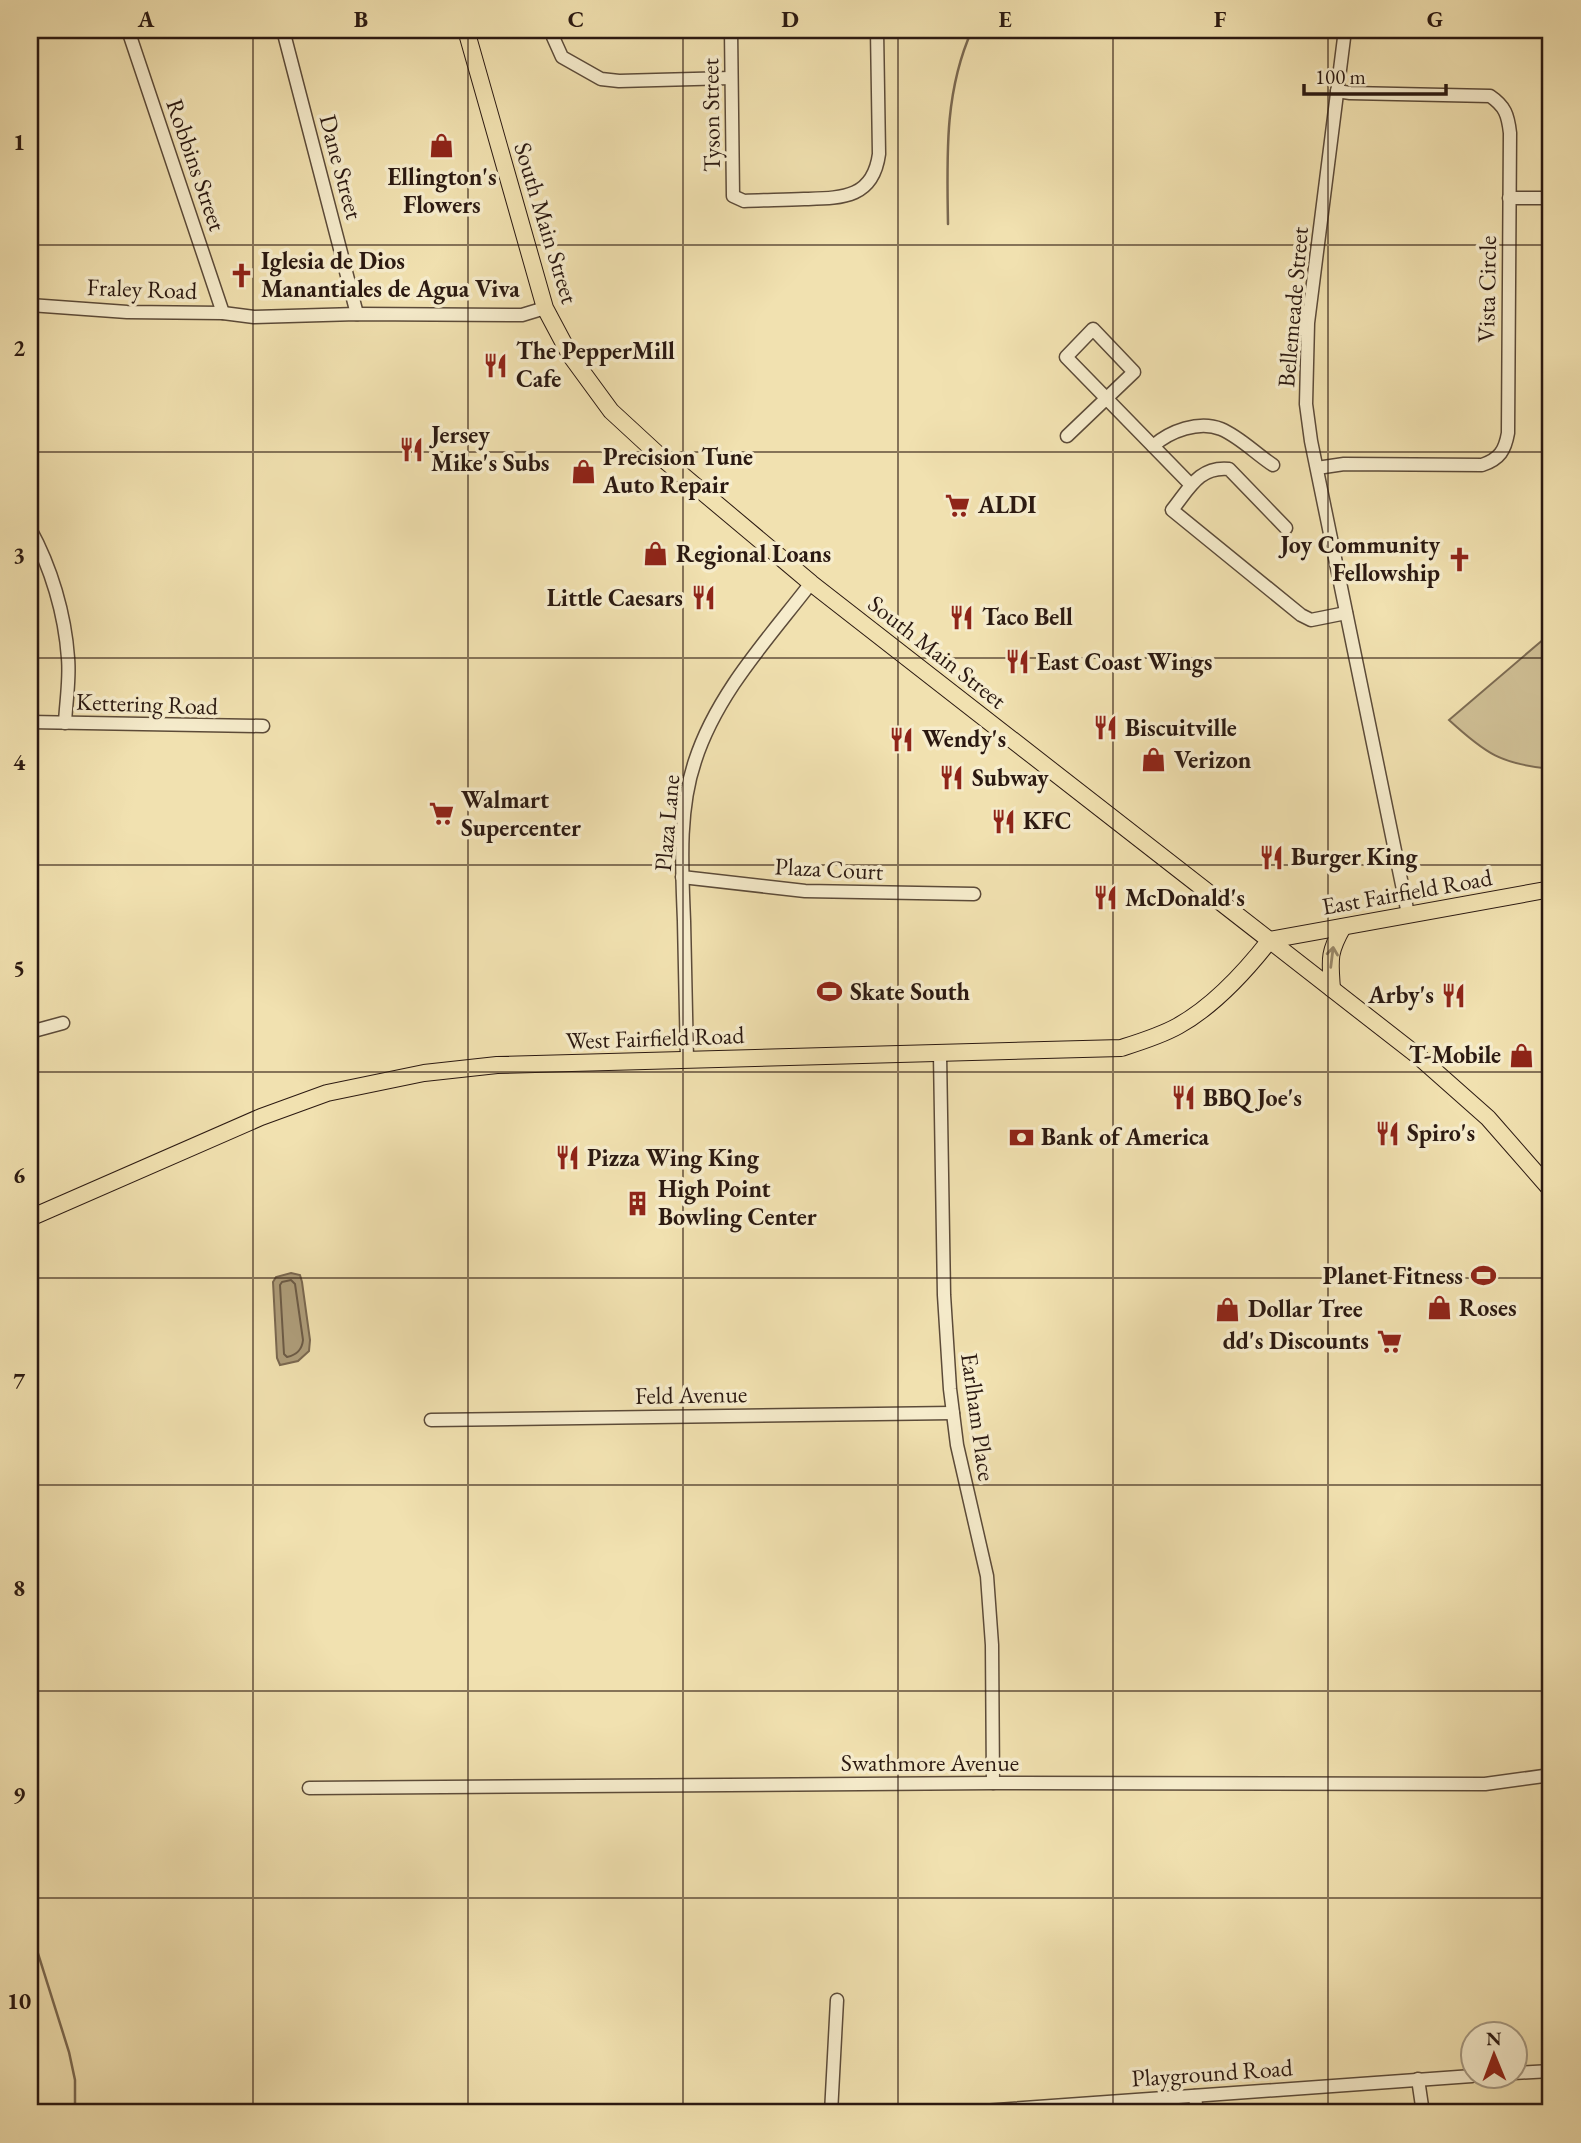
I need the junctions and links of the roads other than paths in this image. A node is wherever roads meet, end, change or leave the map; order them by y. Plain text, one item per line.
1 (128, 30) edge
2 (283, 30) edge
3 (466, 30) edge
4 (731, 30) edge
5 (877, 30) edge
6 (1345, 30) edge
7 (553, 37) dead end
8 (731, 78) junction
9 (1337, 91) junction
10 (1509, 198) junction
11 (1551, 198) edge
12 (30, 306) edge
13 (545, 308) junction
14 (223, 313) junction
15 (357, 314) junction
16 (1106, 399) junction
17 (1067, 436) dead end
18 (1153, 446) junction
19 (1273, 465) dead end
20 (1317, 468) junction
21 (1191, 485) junction
22 (1286, 528) dead end
23 (30, 529) edge
24 (811, 583) junction
25 (1346, 613) junction
26 (30, 722) edge
27 (65, 723) junction
28 (263, 726) dead end
29 (682, 877) junction
30 (1551, 889) edge
31 (975, 894) dead end
32 (1408, 914) junction
33 (1343, 927) junction
34 (1270, 940) junction
35 (1332, 989) junction
36 (63, 1023) dead end
37 (30, 1032) edge
38 (940, 1054) junction
39 (687, 1060) junction
40 (1551, 1190) edge
41 (30, 1218) edge
42 (953, 1413) junction
43 (431, 1420) dead end
44 (1551, 1775) edge
45 (993, 1783) junction
46 (309, 1788) dead end
47 (837, 2000) dead end
48 (1551, 2071) edge
49 (1528, 2072) edge
50 (1458, 2077) edge
51 (1418, 2079) junction
52 (1195, 2096) junction
53 (831, 2113) edge
54 (955, 2113) edge
55 (1197, 2113) edge
56 (1423, 2113) edge

1 - 14 street, Robbins Street
2 - 15 street, Dane Street
3 - 13 main road, South Main Street
4 - 8 street, Tyson Street
5 - 8 street, Tyson Street
6 - 9 street, Bellemeade Street
7 - 8 street
9 - 10 street, Vista Circle
9 - 20 street, Bellemeade Street
10 - 11 street
10 - 20 street, Vista Circle
12 - 14 street, Fraley Road
13 - 15 street, Fraley Road
13 - 24 main road, South Main Street
14 - 15 street, Fraley Road
16 - 16 street
16 - 17 street
16 - 18 street
18 - 19 street
18 - 21 street
20 - 25 street, Bellemeade Street
21 - 22 street
21 - 25 street
23 - 27 street
24 - 29 street, Plaza Lane
24 - 34 main road, South Main Street
25 - 32 street, Bellemeade Street
26 - 27 street, Kettering Road
27 - 28 street, Kettering Road
29 - 31 street, Plaza Court
29 - 39 street, Plaza Lane
30 - 32 main road, East Fairfield Road
32 - 33 main road, East Fairfield Road
33 - 34 main road, East Fairfield Road
35 -> 33 main road
34 - 35 main road, South Main Street
34 - 38 main road, West Fairfield Road
35 - 40 main road, South Main Street
36 - 37 street
38 - 39 main road, West Fairfield Road
38 - 42 street, Earlham Place
39 - 41 main road, West Fairfield Road
42 - 43 street, Feld Avenue
42 - 45 street, Earlham Place
44 - 45 street, Swathmore Avenue
45 - 46 street, Swathmore Avenue
47 - 53 street
48 - 49 street
50 - 51 street, Playground Road
51 - 52 street, Playground Road
51 - 56 street
52 - 54 street, Playground Road
52 - 55 street

